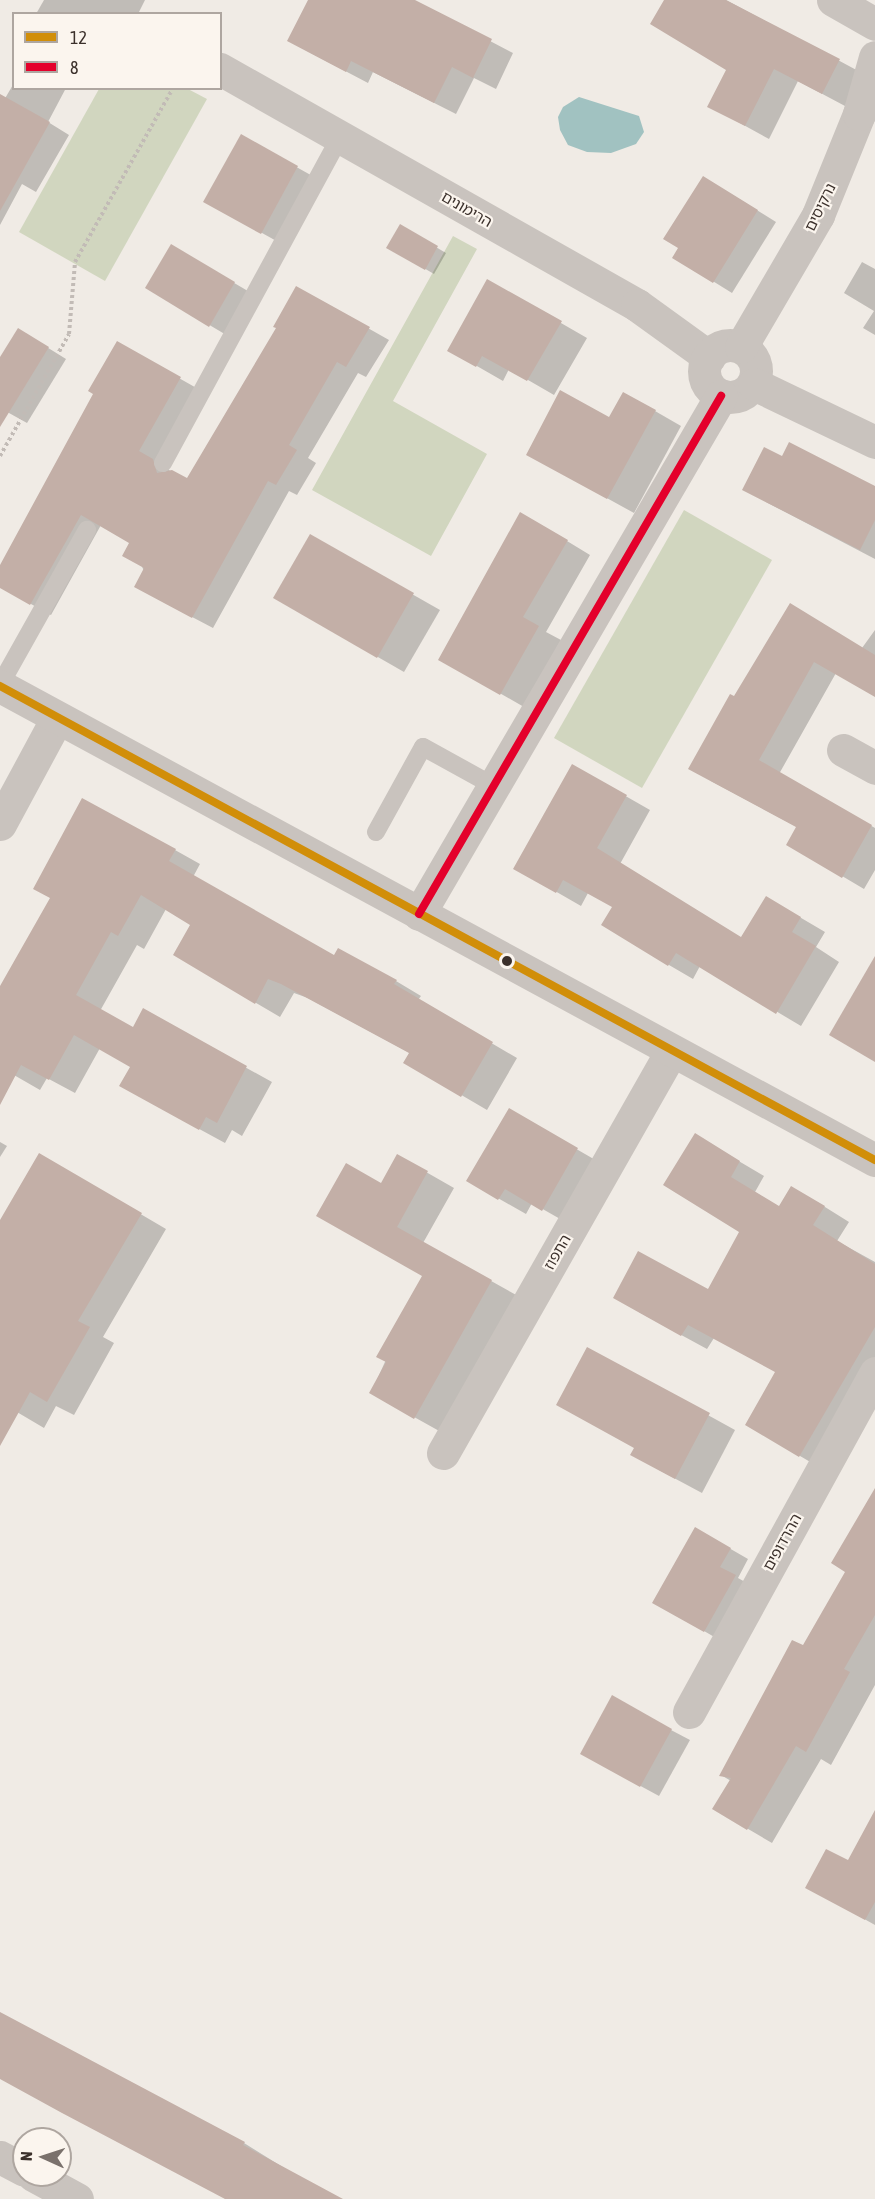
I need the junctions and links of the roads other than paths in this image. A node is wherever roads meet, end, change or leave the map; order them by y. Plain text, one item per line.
1 (833, 0) edge
2 (875, 24) edge
3 (875, 57) edge
4 (222, 70) edge
5 (340, 137) junction
6 (741, 347) junction
7 (709, 357) junction
8 (754, 384) junction
9 (721, 396) junction
10 (875, 442) edge
11 (163, 463) dead end
12 (87, 530) dead end
13 (0, 685) edge
14 (57, 718) junction
15 (843, 750) dead end
16 (875, 768) edge
17 (494, 786) junction
18 (0, 824) edge
19 (376, 832) dead end
20 (419, 914) junction
21 (671, 1051) junction
22 (875, 1160) edge
23 (875, 1373) edge
24 (443, 1453) dead end
25 (689, 1712) dead end
26 (55, 2187) edge
27 (77, 2199) edge

1 - 2 street
3 - 6 street, נרקיסים
4 - 5 street, הרימונים
5 - 7 street, הרימונים
5 - 11 lane
6 - 7 street
6 - 8 street
7 - 9 street
8 - 9 street
8 - 10 street
9 - 17 street
12 - 13 lane
13 - 14 street
14 - 18 street
14 - 20 street
15 - 16 street
17 - 19 lane
17 - 20 street
20 - 21 street
21 - 22 street
21 - 24 street, התפוז
23 - 25 street, ההרדופים
26 - 27 street

